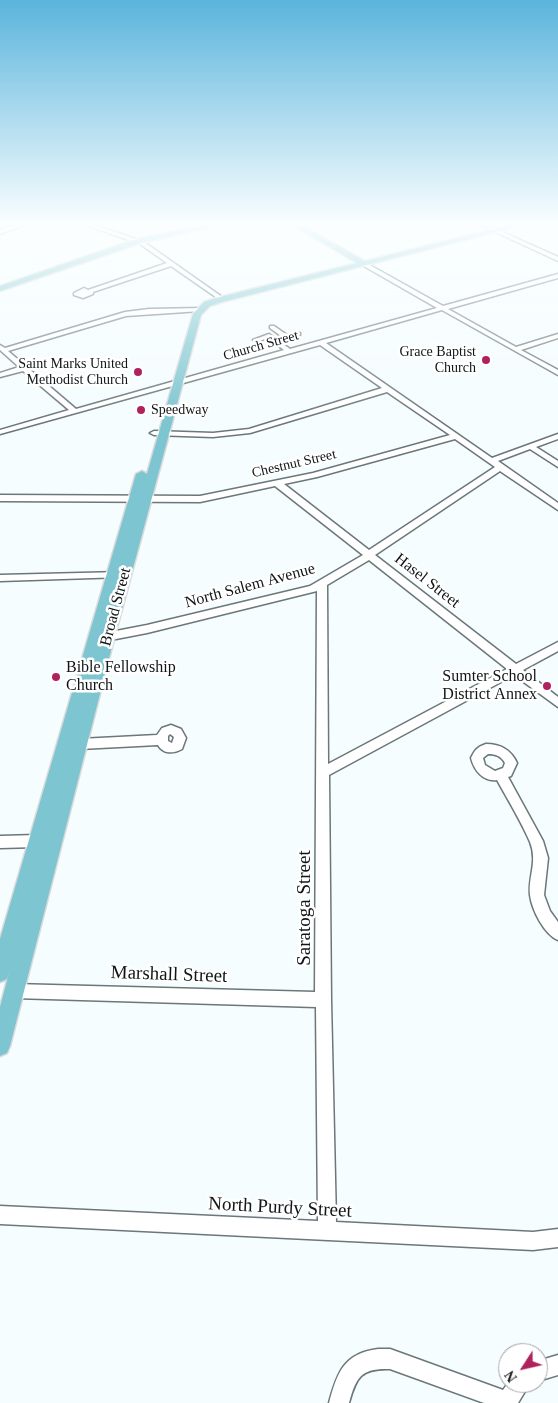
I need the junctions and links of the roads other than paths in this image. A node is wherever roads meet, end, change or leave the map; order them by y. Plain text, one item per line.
1 (95, 289) edge
2 (209, 289) edge
3 (251, 289) edge
4 (410, 289) edge
5 (510, 289) edge
6 (90, 291) dead end
7 (220, 297) junction
8 (443, 308) junction
9 (197, 309) junction
10 (272, 327) dead end
11 (298, 334) dead end
12 (558, 336) edge
13 (286, 337) junction
14 (256, 340) dead end
15 (274, 340) junction
16 (320, 342) junction
17 (2, 348) edge
18 (516, 349) junction
19 (289, 351) junction
20 (25, 368) junction
21 (558, 373) edge
22 (0, 375) edge
23 (173, 383) junction
24 (388, 389) junction
25 (74, 411) junction
26 (0, 432) edge
27 (159, 433) junction
28 (456, 436) junction
29 (558, 436) edge
30 (530, 446) junction
31 (491, 461) junction
32 (558, 465) edge
33 (500, 467) junction
34 (277, 483) junction
35 (0, 498) edge
36 (140, 500) junction
37 (558, 507) edge
38 (368, 555) junction
39 (119, 575) junction
40 (0, 578) edge
41 (322, 585) junction
42 (102, 635) junction
43 (558, 646) edge
44 (515, 670) junction
45 (558, 703) edge
46 (160, 740) dead end
47 (80, 744) junction
48 (324, 772) junction
49 (501, 776) dead end
50 (37, 841) junction
51 (0, 842) edge
52 (558, 933) edge
53 (0, 972) edge
54 (14, 991) junction
55 (323, 1000) junction
56 (0, 1046) edge
57 (0, 1215) edge
58 (327, 1231) junction
59 (558, 1238) edge
60 (506, 1402) edge
61 (339, 1403) edge

1 - 6 street
2 - 7 street
3 - 7 main road
4 - 8 street
5 - 8 street, Church Street
7 - 9 main road
8 - 16 street, Church Street
8 - 18 street
9 - 17 street
9 - 23 main road, Broad Street
10 - 13 street
11 - 13 street
12 - 18 street
13 - 15 street
14 - 15 street
15 - 19 street
16 - 19 street, Church Street
16 - 24 street
17 - 20 street
18 - 21 street
19 - 23 street, Church Street
20 - 22 street
20 - 25 street
23 - 25 street, Church Street
23 - 27 main road, Broad Street
24 - 27 street
24 - 28 street
25 - 26 street, Church Street
27 - 36 main road, Broad Street
28 - 31 street
28 - 34 street, Chestnut Street
29 - 30 street
30 - 31 street
30 - 32 street
31 - 33 street
33 - 37 street
33 - 38 street, North Salem Avenue
34 - 36 street, Chestnut Street
34 - 38 street, Hasel Street
35 - 36 street, Chestnut Street
36 - 39 main road, Broad Street
38 - 41 street, North Salem Avenue
38 - 44 street, Hasel Street
39 - 40 street
39 - 42 main road, Broad Street
41 - 42 street, North Salem Avenue
41 - 48 street, Saratoga Street
42 - 47 main road, Broad Street
42 - 50 main road, Broad Street
43 - 44 street
44 - 45 street, Hasel Street
44 - 48 street
46 - 47 street
47 - 54 main road, Broad Street
48 - 55 street, Saratoga Street
49 - 52 street
50 - 51 street
50 - 53 main road, Broad Street
54 - 55 street, Marshall Street
54 - 56 main road, Broad Street
55 - 58 street, Saratoga Street
57 - 58 street, North Purdy Street
58 - 59 street, North Purdy Street
60 - 61 street

